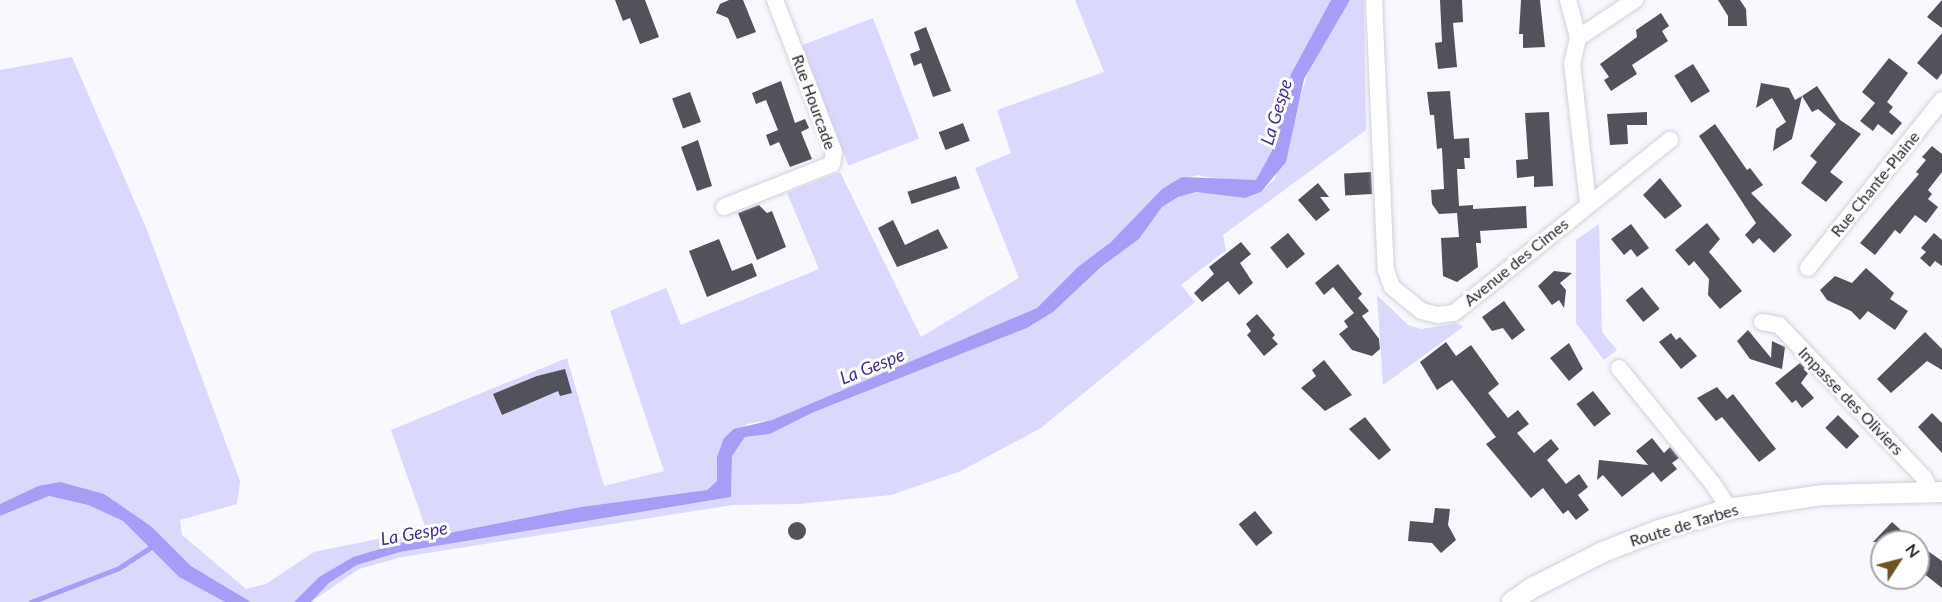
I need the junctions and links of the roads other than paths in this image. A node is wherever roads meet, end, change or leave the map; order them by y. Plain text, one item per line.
1 (775, 0) edge
2 (1374, 0) edge
3 (1568, 0) edge
4 (1635, 0) edge
5 (1578, 38) junction
6 (1942, 100) edge
7 (1670, 141) dead end
8 (1588, 204) junction
9 (724, 207) dead end
10 (1808, 268) dead end
11 (1762, 322) dead end
12 (1619, 368) dead end
13 (1936, 492) edge
14 (1729, 509) junction
15 (1512, 602) edge

1 - 9 street, Rue Hourcade
2 - 8 street, Avenue des Cimes
3 - 5 street
4 - 5 street
5 - 8 street
6 - 10 street, Rue Chante-Plaine
7 - 8 street, Avenue des Cimes
11 - 13 street, Impasse des Oliviers
12 - 14 street
13 - 14 street, Route de Tarbes
14 - 15 street, Route de Tarbes

